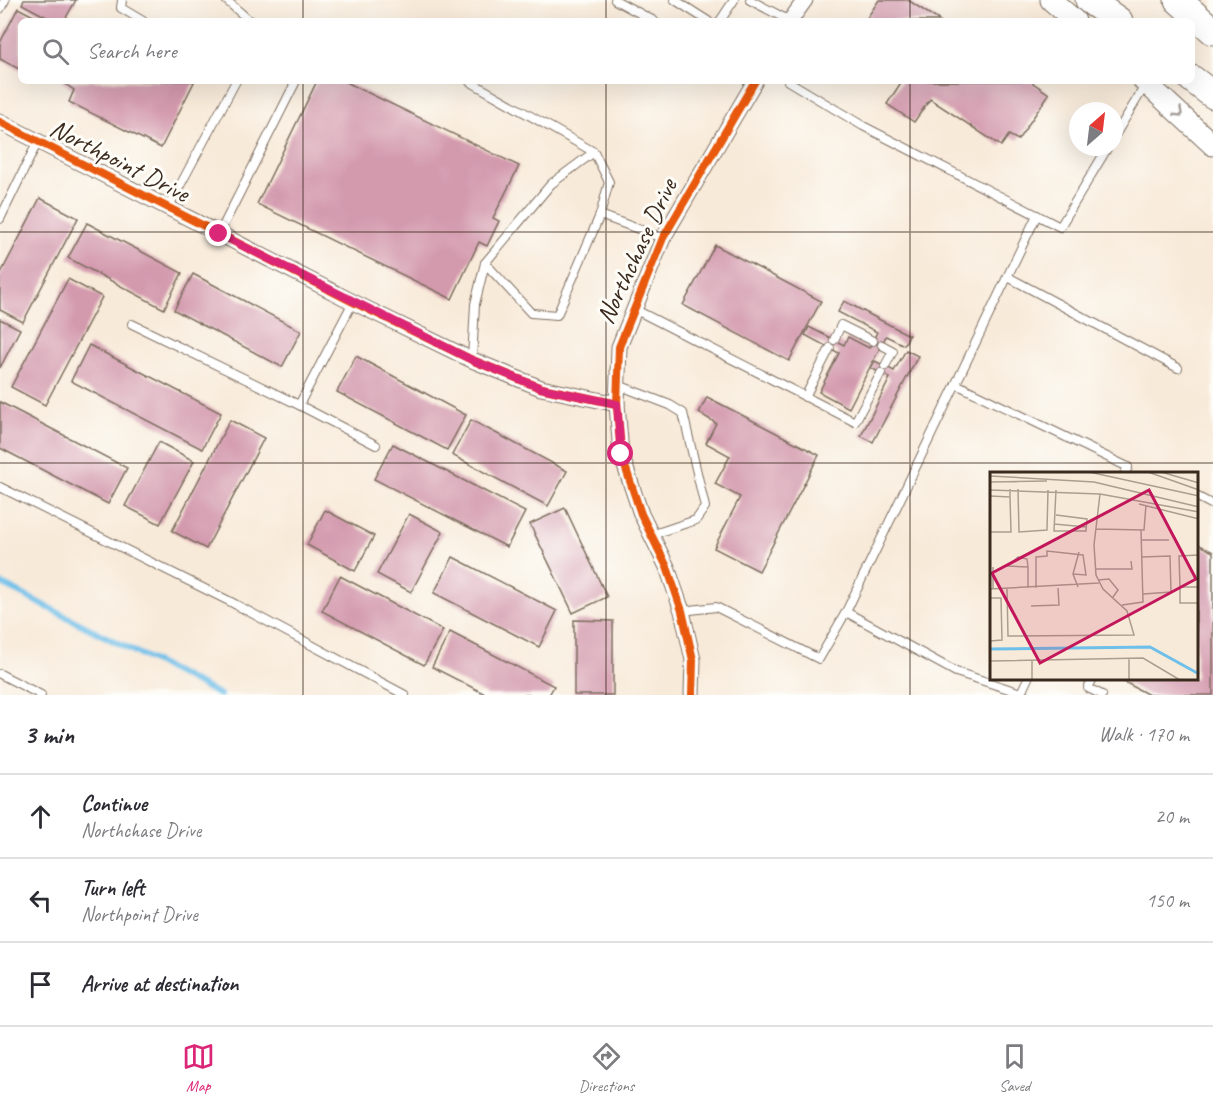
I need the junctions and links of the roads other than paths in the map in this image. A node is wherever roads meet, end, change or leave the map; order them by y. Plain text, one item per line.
1 (5, 0) edge
2 (122, 0) edge
3 (226, 0) edge
4 (615, 0) edge
5 (675, 0) edge
6 (734, 0) edge
7 (750, 0) edge
8 (806, 0) edge
9 (1052, 0) edge
10 (1089, 0) edge
11 (1178, 0) edge
12 (0, 9) edge
13 (138, 18) edge
14 (247, 18) edge
15 (648, 18) edge
16 (703, 18) edge
17 (722, 18) edge
18 (784, 18) edge
19 (792, 18) edge
20 (1073, 18) edge
21 (1115, 18) edge
22 (1213, 31) edge
23 (1195, 81) edge
24 (234, 84) edge
25 (294, 84) edge
26 (474, 84) edge
27 (753, 84) edge
28 (793, 84) edge
29 (1144, 84) edge
30 (1147, 84) edge
31 (1213, 95) edge
32 (1123, 121) edge
33 (0, 122) edge
34 (38, 141) junction
35 (1213, 145) edge
36 (594, 152) junction
37 (1103, 156) edge
38 (168, 208) junction
39 (600, 215) junction
40 (1037, 215) junction
41 (0, 219) edge
42 (219, 234) junction
43 (663, 238) junction
44 (485, 263) junction
45 (1008, 277) junction
46 (352, 302) junction
47 (634, 309) junction
48 (132, 324) dead end
49 (873, 341) dead end
50 (882, 345) dead end
51 (472, 360) junction
52 (1178, 368) dead end
53 (618, 385) junction
54 (958, 385) junction
55 (805, 396) junction
56 (617, 404) junction
57 (299, 405) junction
58 (376, 445) dead end
59 (1126, 472) edge
60 (0, 487) edge
61 (1198, 497) edge
62 (1213, 506) edge
63 (651, 535) junction
64 (682, 611) junction
65 (846, 612) junction
66 (0, 674) edge
67 (1027, 680) edge
68 (1086, 691) edge
69 (41, 695) edge
70 (405, 695) edge
71 (692, 695) edge
72 (1102, 695) edge

1 - 12 lane
2 - 13 lane
3 - 14 lane
4 - 15 lane
5 - 16 lane
6 - 17 lane
7 - 18 lane
8 - 19 street
9 - 20 main road
10 - 21 highway
11 - 22 highway
23 - 31 highway
24 - 38 lane
25 - 42 lane
26 - 36 lane
27 - 43 street, Northchase Drive
28 - 40 lane
29 - 32 lane
30 -> 35 main road
33 - 34 street, Northpoint Drive
34 - 38 street, Northpoint Drive
34 - 41 lane
36 - 39 lane
36 - 44 lane
37 - 40 lane
38 - 42 street, Northpoint Drive
39 - 43 lane
39 - 44 lane
40 - 45 lane
42 - 46 street, Northpoint Drive
43 - 47 street, Northchase Drive
44 - 51 lane
45 - 52 lane
45 - 54 lane
46 - 51 street, Northpoint Drive
46 - 57 lane
47 - 53 street, Northchase Drive
47 - 55 lane
48 - 57 lane
49 - 55 lane
50 - 55 lane
51 - 56 street, Northpoint Drive
53 - 56 street, Northchase Drive
53 - 63 lane
54 - 59 lane
54 - 65 lane
56 - 63 street, Northchase Drive
57 - 58 lane
60 - 70 lane
61 - 62 lane
63 - 64 street, Northchase Drive
64 - 65 lane
64 - 71 street, Northchase Drive
65 - 67 lane
66 - 69 lane
68 - 72 lane

